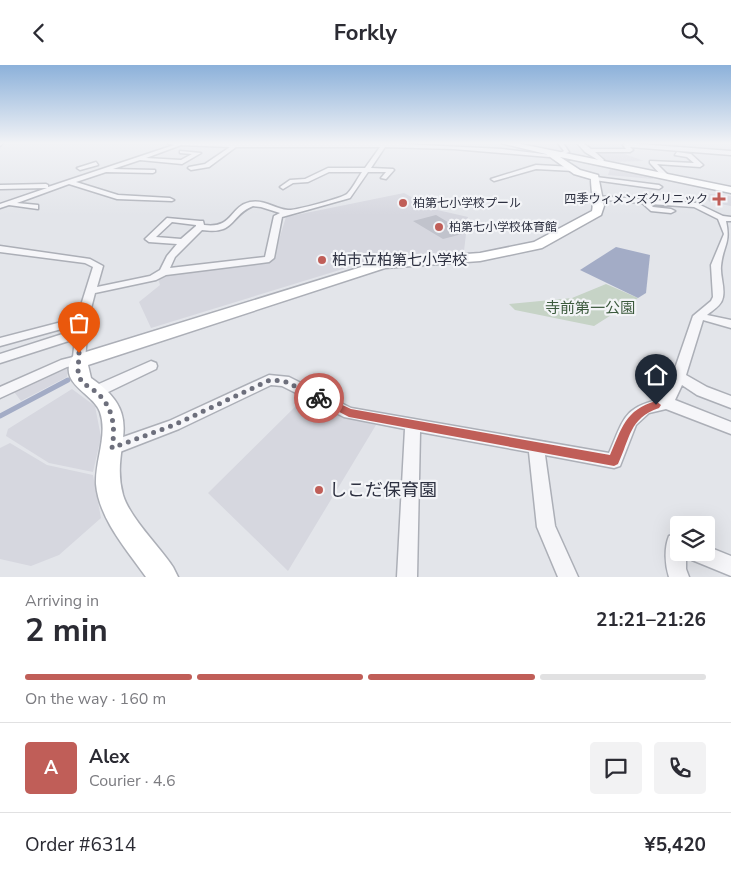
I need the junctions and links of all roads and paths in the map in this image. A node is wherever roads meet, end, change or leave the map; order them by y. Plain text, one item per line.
1 (84, 167) edge
2 (113, 167) edge
3 (200, 167) edge
4 (572, 167) edge
5 (619, 167) edge
6 (657, 167) edge
7 (80, 168) dead end
8 (191, 168) dead end
9 (366, 169) junction
10 (574, 169) junction
11 (103, 170) junction
12 (154, 171) dead end
13 (663, 176) junction
14 (384, 178) dead end
15 (494, 179) dead end
16 (596, 179) junction
17 (68, 182) junction
18 (0, 187) edge
19 (56, 187) junction
20 (283, 187) dead end
21 (659, 187) dead end
22 (731, 190) edge
23 (596, 198) junction
24 (170, 199) dead end
25 (643, 201) junction
26 (3, 203) edge
27 (35, 207) dead end
28 (671, 211) dead end
29 (285, 212) junction
30 (726, 219) edge
31 (200, 227) junction
32 (183, 242) junction
33 (0, 249) edge
34 (164, 273) junction
35 (90, 291) junction
36 (699, 316) junction
37 (82, 320) junction
38 (731, 325) edge
39 (80, 333) junction
40 (0, 342) edge
41 (0, 359) edge
42 (78, 361) junction
43 (151, 365) dead end
44 (679, 377) junction
45 (97, 391) junction
46 (0, 393) edge
47 (731, 401) edge
48 (667, 403) junction
49 (413, 424) junction
50 (731, 429) edge
51 (536, 446) junction
52 (112, 448) junction
53 (715, 560) edge
54 (676, 561) edge
55 (731, 566) edge
56 (163, 577) edge
57 (406, 577) edge
58 (568, 577) edge
59 (679, 577) edge

1 - 7 street
2 - 11 street
3 - 8 street
4 - 10 street
5 - 13 street
6 - 13 street
9 - 14 street
9 - 20 street
9 - 29 street
10 - 15 street
10 - 16 street
11 - 12 street
11 - 17 street
13 - 22 street
16 - 21 street
16 - 23 street
17 - 19 street
17 - 24 street
18 - 19 street
19 - 26 street
23 - 25 street
23 - 42 street
25 - 28 street
25 - 30 street
26 - 27 street
29 - 31 street
29 - 34 street
30 - 36 street
31 - 32 street
31 - 32 street
32 - 34 street
33 - 35 street
34 - 35 street
35 - 37 street
36 - 38 street
36 - 44 street
37 - 39 street
37 - 40 street
39 - 41 street
39 - 42 street
42 - 45 street
42 - 46 street
43 - 45 street
44 - 47 street
44 - 48 street
45 - 52 street
48 - 50 street
48 - 51 street
49 - 51 street
49 - 52 street
49 - 57 street
51 - 58 street
52 - 56 street
53 - 55 street
54 - 59 street

